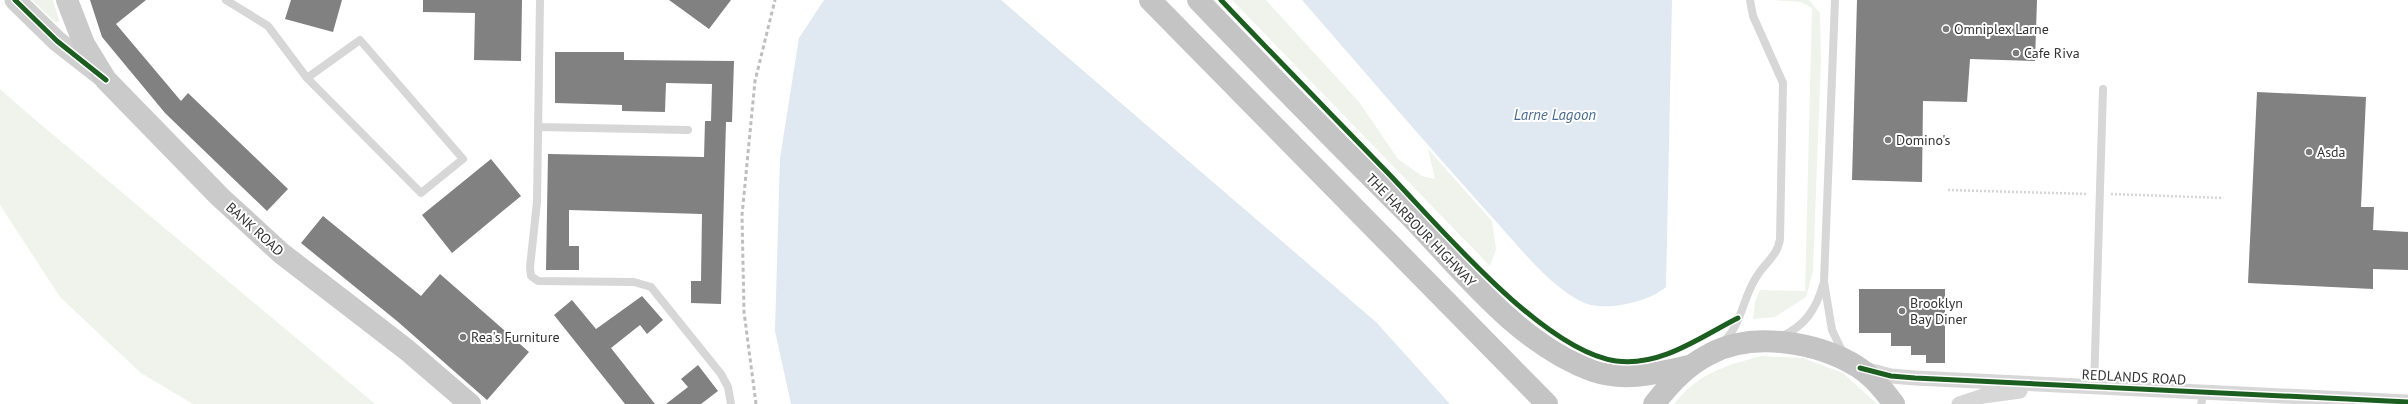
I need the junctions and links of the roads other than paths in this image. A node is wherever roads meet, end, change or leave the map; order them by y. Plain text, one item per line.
1 (15, 0) edge
2 (67, 0) edge
3 (226, 0) edge
4 (540, 0) edge
5 (1150, 0) edge
6 (1198, 0) edge
7 (1750, 0) edge
8 (1835, 0) edge
9 (306, 78) junction
10 (106, 80) junction
11 (2103, 89) dead end
12 (539, 127) junction
13 (688, 130) dead end
14 (1824, 282) junction
15 (1770, 342) junction
16 (1711, 353) junction
17 (1853, 364) junction
18 (1689, 366) junction
19 (2094, 388) junction
20 (2203, 398) edge
21 (2408, 402) edge
22 (470, 404) edge
23 (731, 404) edge
24 (1546, 404) edge
25 (1654, 404) edge
26 (1894, 404) edge
27 (1959, 404) edge

1 - 10 street
2 - 10 main road, BANK ROAD
3 - 9 lane
4 - 12 lane
5 - 24 highway
6 - 18 highway, THE HARBOUR HIGHWAY
7 - 16 lane
8 - 14 lane
9 - 9 lane
10 - 22 main road, BANK ROAD
11 - 19 lane
12 - 13 lane
12 - 23 lane
14 - 15 lane
14 - 17 lane
15 - 16 highway
15 - 17 highway
16 - 18 highway
17 - 19 street, REDLANDS ROAD
17 - 26 highway
18 - 25 highway
19 - 20 street, REDLANDS ROAD
19 - 27 street, REDLANDS ROAD
20 - 21 street, REDLANDS ROAD

